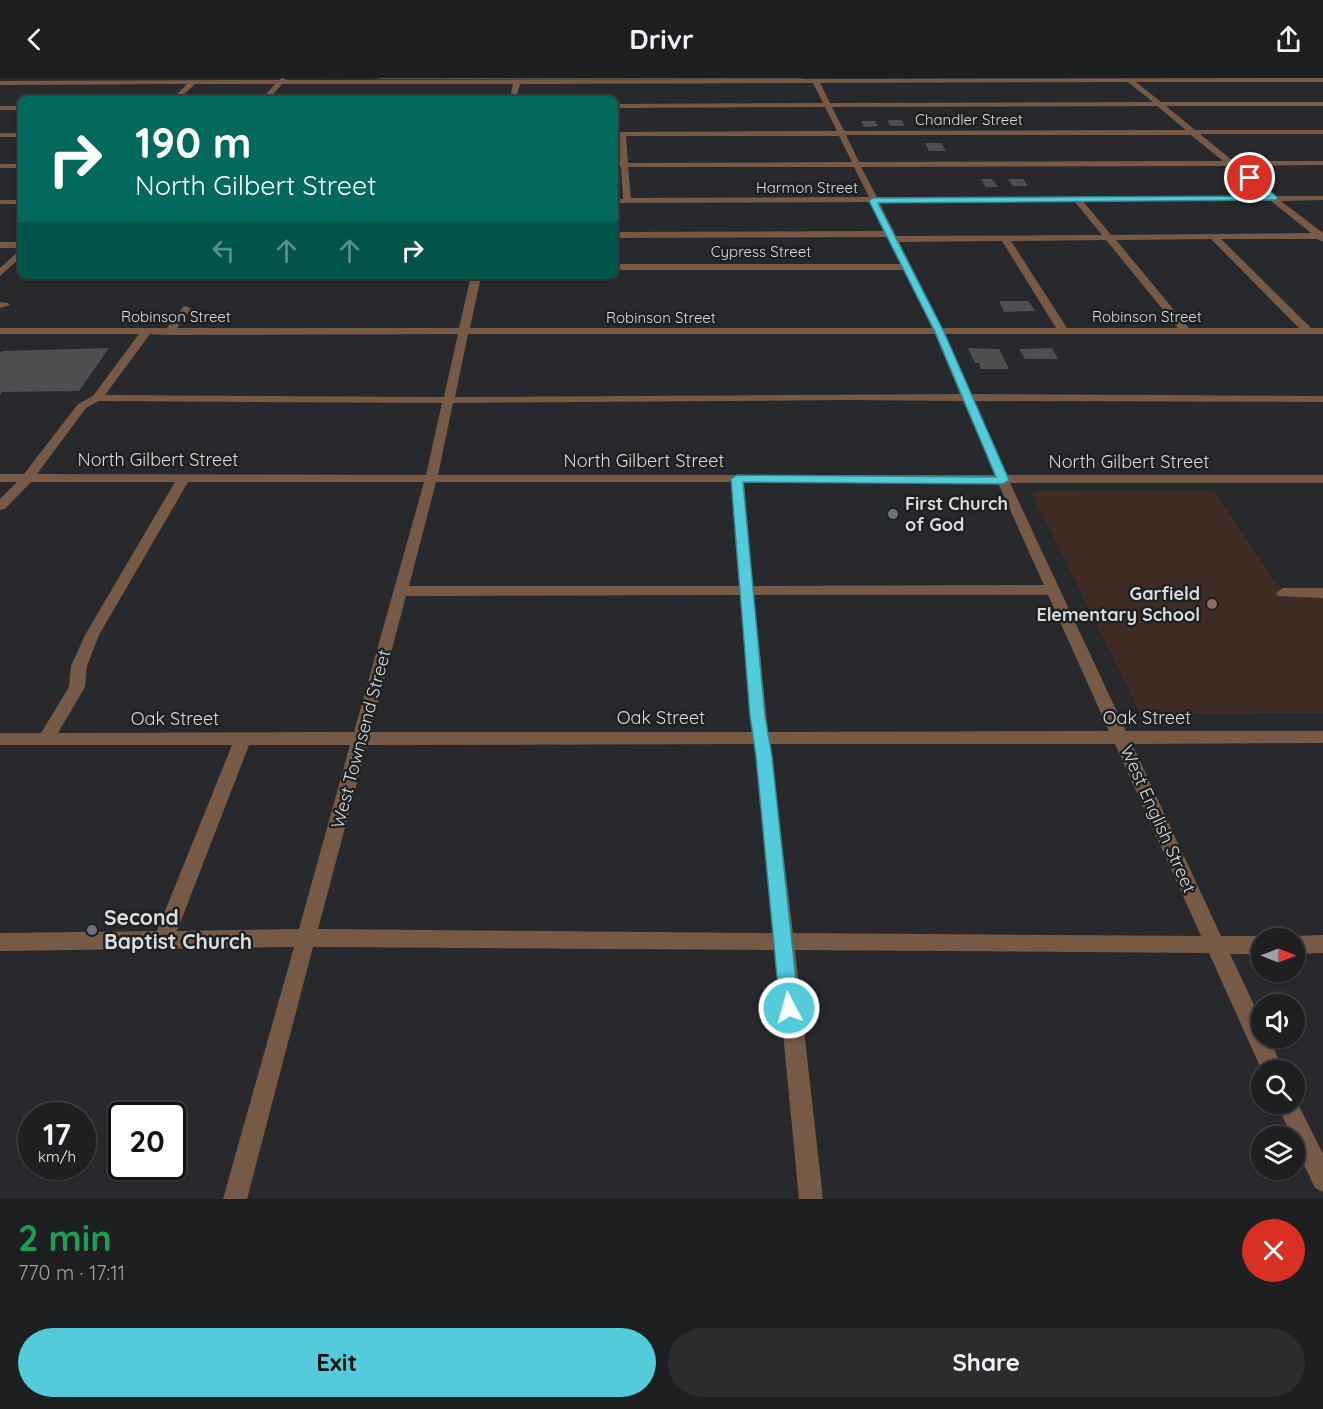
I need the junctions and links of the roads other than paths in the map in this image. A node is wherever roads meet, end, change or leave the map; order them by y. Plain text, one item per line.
1 (25, 78) edge
2 (1128, 79) edge
3 (283, 80) edge
4 (368, 80) edge
5 (815, 80) edge
6 (1323, 80) edge
7 (195, 81) edge
8 (517, 82) junction
9 (0, 83) edge
10 (17, 83) junction
11 (6, 90) dead end
12 (178, 96) edge
13 (268, 96) edge
14 (514, 96) edge
15 (1323, 104) edge
16 (1160, 105) junction
17 (618, 106) edge
18 (828, 106) junction
19 (0, 108) edge
20 (18, 108) edge
21 (1194, 132) junction
22 (1323, 132) edge
23 (619, 134) edge
24 (841, 134) junction
25 (0, 135) edge
26 (18, 135) edge
27 (1232, 163) junction
28 (1323, 163) edge
29 (618, 165) edge
30 (625, 165) junction
31 (855, 165) junction
32 (0, 166) edge
33 (18, 166) edge
34 (1274, 198) junction
35 (1323, 198) edge
36 (1077, 199) junction
37 (618, 201) edge
38 (627, 201) junction
39 (873, 201) junction
40 (0, 202) edge
41 (18, 202) edge
42 (618, 235) edge
43 (893, 237) junction
44 (1214, 237) junction
45 (1322, 237) edge
46 (1005, 238) junction
47 (1110, 238) junction
48 (0, 245) edge
49 (18, 245) edge
50 (18, 255) edge
51 (18, 263) edge
52 (8, 265) junction
53 (618, 267) edge
54 (908, 267) junction
55 (0, 273) edge
56 (475, 279) edge
57 (186, 309) dead end
58 (0, 331) edge
59 (1308, 331) junction
60 (1323, 331) edge
61 (146, 332) junction
62 (169, 332) junction
63 (939, 332) junction
64 (1064, 332) junction
65 (1186, 332) junction
66 (464, 333) junction
67 (96, 398) junction
68 (968, 398) junction
69 (1323, 399) edge
70 (449, 400) junction
71 (0, 478) edge
72 (28, 478) junction
73 (184, 478) junction
74 (431, 478) junction
75 (737, 479) junction
76 (1323, 479) edge
77 (1003, 480) junction
78 (0, 506) edge
79 (1053, 590) junction
80 (401, 591) junction
81 (748, 591) junction
82 (1283, 593) dead end
83 (1323, 593) edge
84 (1121, 737) junction
85 (1323, 737) edge
86 (761, 738) junction
87 (0, 739) edge
88 (46, 739) junction
89 (243, 739) junction
90 (362, 739) junction
91 (307, 938) junction
92 (164, 939) junction
93 (0, 942) edge
94 (782, 942) junction
95 (1323, 944) edge
96 (1216, 945) junction
97 (1251, 945) edge
98 (1305, 945) edge
99 (1268, 1060) edge
100 (1293, 1114) edge
101 (1323, 1180) edge
102 (235, 1199) edge
103 (811, 1199) edge

1 - 10 street
2 - 5 street
2 - 6 street
2 - 16 street
3 - 4 street
3 - 7 street
3 - 13 street
4 - 8 street
5 - 8 street
5 - 18 street, West English Street
7 - 10 street
7 - 12 street
8 - 14 street
9 - 10 street
10 - 11 street
15 - 16 street
16 - 18 street
16 - 21 street
17 - 18 street
18 - 24 street, West English Street
19 - 20 street
21 - 22 street, Chandler Street
21 - 24 street, Chandler Street
21 - 27 street
23 - 24 street, Chandler Street
23 - 30 street
24 - 31 street, West English Street
25 - 26 street
27 - 28 street
27 - 31 street
27 - 34 street
29 - 30 street
30 - 31 street
30 - 38 street
31 - 39 street, West English Street
32 - 33 street
34 - 35 street, Harmon Street
34 - 36 street, Harmon Street
34 - 45 street
36 - 39 street, Harmon Street
36 - 47 street
37 - 38 street, Harmon Street
38 - 39 street, Harmon Street
39 - 43 street, West English Street
40 - 41 street
42 - 43 street
43 - 46 street
43 - 54 street, West English Street
44 - 45 street
44 - 47 street
44 - 59 street
46 - 47 street
46 - 64 street
47 - 65 street
48 - 49 street
50 - 52 street
51 - 52 street
52 - 55 street
53 - 54 street, Cypress Street
54 - 63 street, West English Street
56 - 66 street, West Townsend Street
57 - 62 street
58 - 61 street, Robinson Street
59 - 60 street, Robinson Street
59 - 65 street, Robinson Street
61 - 62 street, Robinson Street
61 - 67 street
62 - 66 street, Robinson Street
63 - 64 street, Robinson Street
63 - 66 street, Robinson Street
63 - 68 street, West English Street
64 - 65 street, Robinson Street
66 - 70 street, West Townsend Street
67 - 70 street
67 - 72 street
68 - 69 street
68 - 70 street
68 - 77 street, West English Street
70 - 74 street, West Townsend Street
71 - 72 street, North Gilbert Street
72 - 73 street, North Gilbert Street
72 - 78 street
73 - 74 street, North Gilbert Street
73 - 88 street
74 - 75 street, North Gilbert Street
74 - 80 street, West Townsend Street
75 - 77 street, North Gilbert Street
75 - 81 street
76 - 77 street, North Gilbert Street
77 - 79 street, West English Street
79 - 81 street
79 - 84 street, West English Street
80 - 81 street
80 - 90 street, West Townsend Street
81 - 86 street
82 - 83 street
84 - 85 street, Oak Street
84 - 86 street, Oak Street
84 - 96 street, West English Street
86 - 90 street, Oak Street
86 - 94 street
87 - 88 street, Oak Street
88 - 89 street, Oak Street
89 - 90 street, Oak Street
89 - 92 street
90 - 91 street, West Townsend Street
91 - 92 street
91 - 94 street
91 - 102 street, West Townsend Street
92 - 93 street
94 - 96 street
94 - 103 street
95 - 98 street
96 - 97 street
96 - 99 street, West English Street
100 - 101 street

